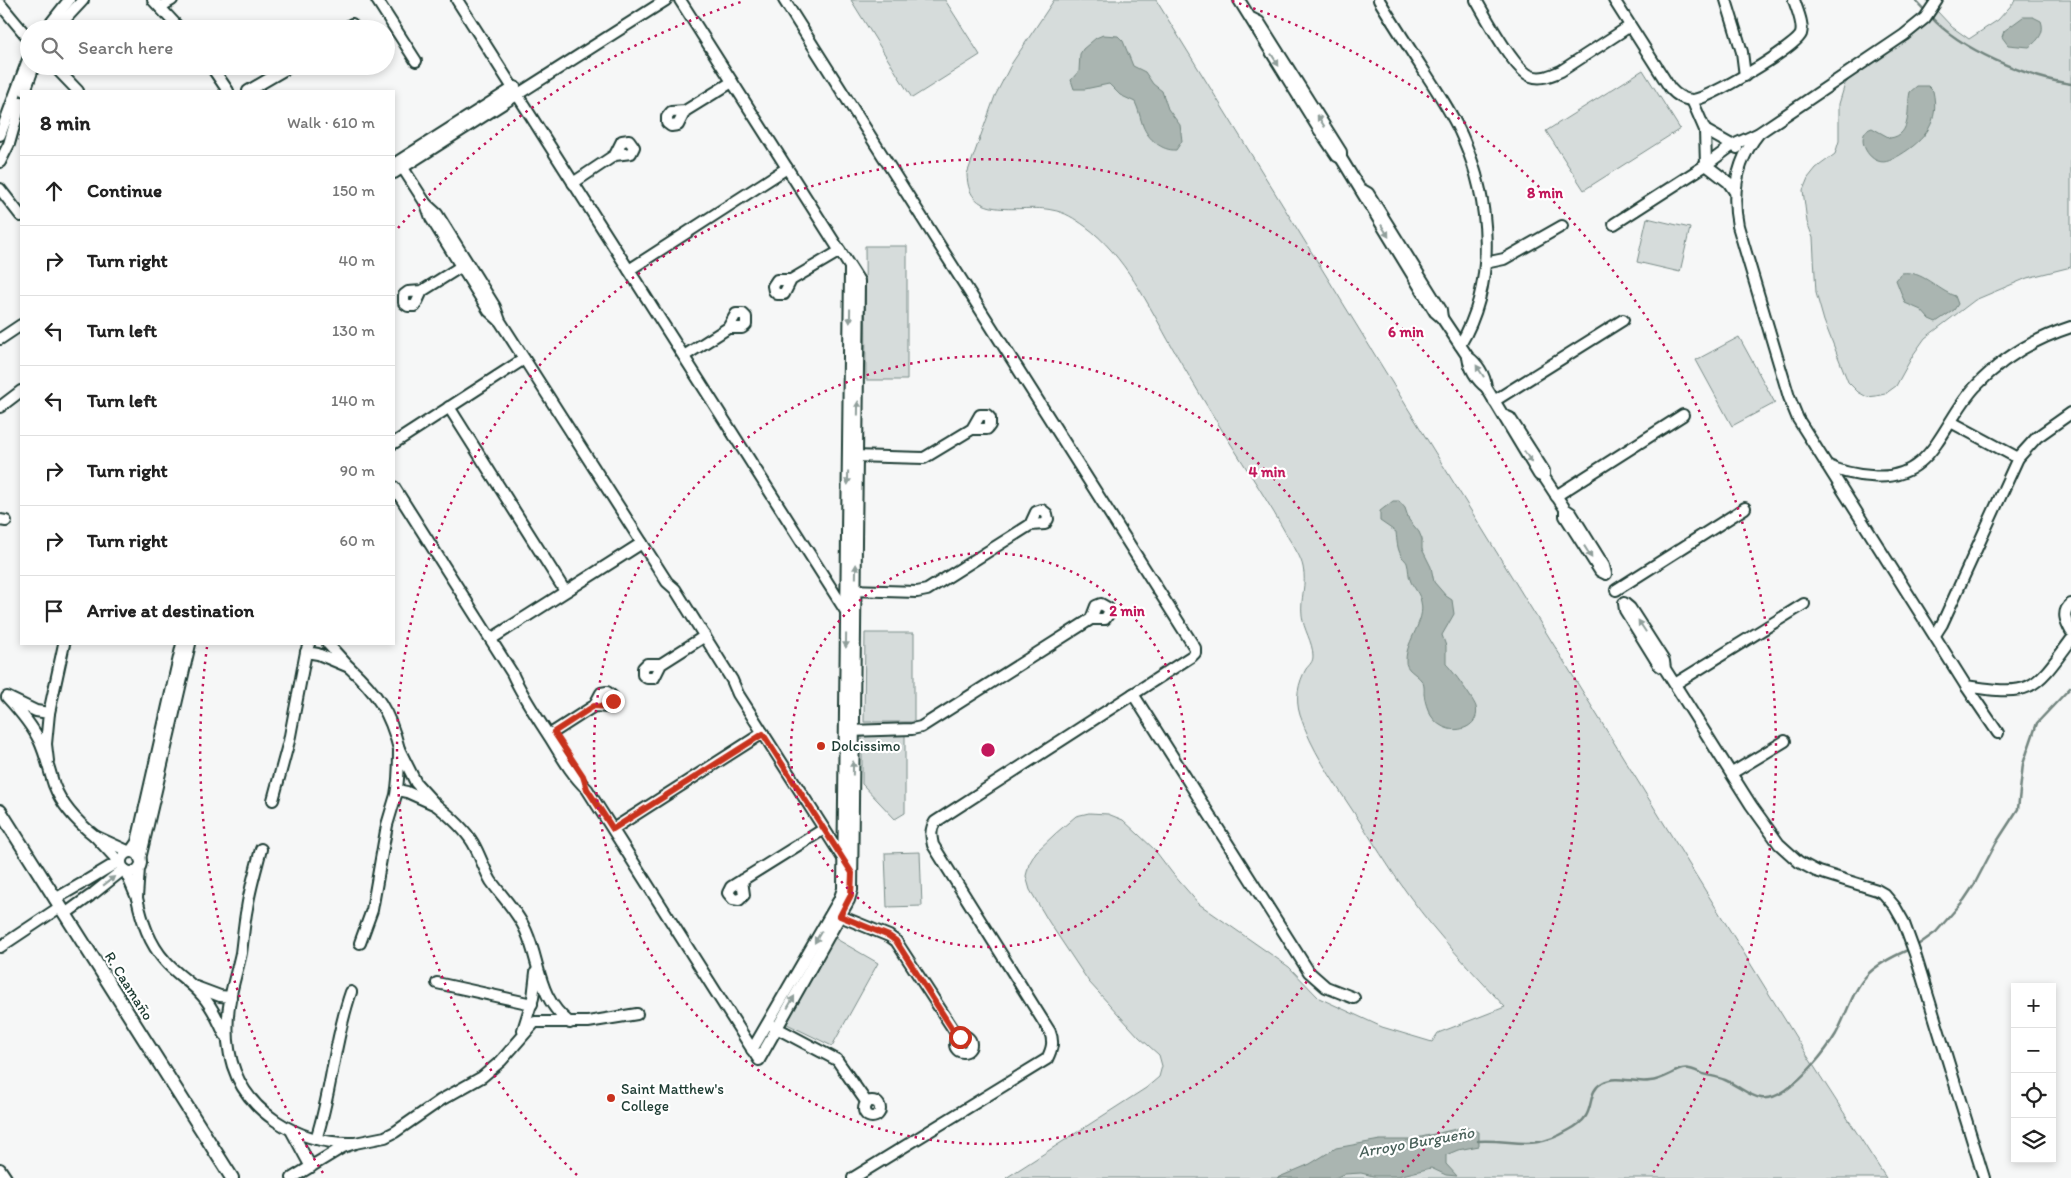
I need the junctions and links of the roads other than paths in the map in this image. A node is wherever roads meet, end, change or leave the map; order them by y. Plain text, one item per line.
1 (69, 0) edge
2 (83, 0) edge
3 (172, 0) edge
4 (377, 0) edge
5 (458, 0) edge
6 (654, 0) edge
7 (666, 0) edge
8 (680, 0) edge
9 (784, 0) edge
10 (1239, 0) edge
11 (1379, 0) edge
12 (1476, 0) edge
13 (1614, 0) edge
14 (1726, 0) edge
15 (1794, 0) edge
16 (156, 3) edge
17 (1936, 3) edge
18 (0, 4) edge
19 (53, 20) edge
20 (64, 20) edge
21 (172, 20) edge
22 (390, 20) edge
23 (1630, 26) junction
24 (20, 28) edge
25 (395, 28) edge
26 (1742, 52) junction
27 (416, 61) dead end
28 (1764, 62) junction
29 (22, 75) edge
30 (31, 75) edge
31 (63, 75) edge
32 (217, 75) edge
33 (276, 75) edge
34 (1745, 76) junction
35 (732, 82) junction
36 (25, 90) edge
37 (77, 90) edge
38 (227, 90) edge
39 (250, 90) edge
40 (516, 91) junction
41 (1692, 100) junction
42 (20, 106) edge
43 (685, 111) dead end
44 (1705, 130) junction
45 (1759, 133) junction
46 (0, 135) edge
47 (1733, 145) junction
48 (1745, 152) junction
49 (616, 155) dead end
50 (0, 162) edge
51 (1706, 165) junction
52 (397, 166) edge
53 (787, 168) junction
54 (574, 183) junction
55 (0, 189) edge
56 (1735, 192) junction
57 (20, 215) edge
58 (1614, 224) dead end
59 (1562, 226) dead end
60 (840, 251) junction
61 (464, 264) junction
62 (1485, 264) junction
63 (629, 270) junction
64 (792, 280) dead end
65 (422, 292) dead end
66 (1623, 320) dead end
67 (20, 326) edge
68 (2071, 327) edge
69 (728, 328) dead end
70 (0, 339) edge
71 (1460, 345) junction
72 (684, 356) junction
73 (524, 359) junction
74 (20, 393) edge
75 (1494, 401) junction
76 (0, 407) edge
77 (449, 407) junction
78 (2071, 413) edge
79 (1683, 415) dead end
80 (1951, 422) junction
81 (972, 429) dead end
82 (395, 441) edge
83 (853, 456) junction
84 (2018, 458) junction
85 (1826, 464) junction
86 (395, 490) edge
87 (1556, 496) junction
88 (1745, 508) dead end
89 (1030, 525) dead end
90 (642, 542) junction
91 (851, 590) junction
92 (1616, 590) junction
93 (565, 591) junction
94 (835, 595) junction
95 (1804, 604) dead end
96 (2071, 604) edge
97 (846, 613) junction
98 (1091, 620) dead end
99 (855, 627) junction
100 (2071, 631) edge
101 (1935, 635) junction
102 (702, 638) junction
103 (491, 639) junction
104 (2071, 640) edge
105 (64, 645) edge
106 (182, 645) edge
107 (190, 645) edge
108 (327, 645) edge
109 (329, 645) edge
110 (308, 648) edge
111 (321, 655) junction
112 (661, 664) dead end
113 (349, 667) junction
114 (1675, 684) junction
115 (1966, 686) junction
116 (3, 694) edge
117 (1133, 694) junction
118 (594, 706) dead end
119 (36, 711) junction
120 (49, 713) junction
121 (31, 726) junction
122 (47, 726) junction
123 (850, 731) junction
124 (551, 733) junction
125 (1998, 733) dead end
126 (763, 734) junction
127 (1785, 741) dead end
128 (399, 749) junction
129 (48, 761) junction
130 (1732, 773) junction
131 (399, 775) junction
132 (414, 778) junction
133 (402, 791) junction
134 (273, 800) dead end
135 (436, 804) junction
136 (0, 811) edge
137 (613, 829) junction
138 (824, 829) junction
139 (95, 836) junction
140 (848, 838) junction
141 (831, 841) junction
142 (261, 849) dead end
143 (130, 852) junction
144 (843, 860) junction
145 (139, 863) junction
146 (122, 865) junction
147 (852, 873) junction
148 (742, 880) dead end
149 (137, 898) junction
150 (60, 907) junction
151 (836, 914) junction
152 (360, 943) dead end
153 (0, 947) edge
154 (536, 969) junction
155 (437, 983) dead end
156 (192, 985) junction
157 (351, 992) dead end
158 (216, 995) junction
159 (231, 996) junction
160 (1354, 998) dead end
161 (549, 1000) junction
162 (208, 1004) junction
163 (532, 1004) junction
164 (228, 1011) junction
165 (214, 1014) junction
166 (637, 1014) dead end
167 (544, 1018) junction
168 (570, 1022) junction
169 (772, 1025) junction
170 (226, 1038) junction
171 (520, 1038) junction
172 (958, 1038) dead end
173 (752, 1050) junction
174 (867, 1103) dead end
175 (292, 1132) junction
176 (317, 1139) junction
177 (355, 1143) junction
178 (302, 1149) junction
179 (326, 1157) junction
180 (311, 1166) junction
181 (0, 1170) edge
182 (6, 1178) edge
183 (232, 1178) edge
184 (292, 1178) edge
185 (852, 1178) edge
186 (1984, 1178) edge

1 - 19 street
2 - 20 street
3 - 16 street
4 - 22 street
5 - 40 street
6 - 40 street
7 - 40 street
8 - 35 street
9 - 117 street
10 - 71 street
11 - 62 street
12 - 23 street
13 - 23 street
14 - 26 street
15 - 28 street
16 - 21 street
17 - 45 street
18 - 24 street
23 - 41 street
25 - 27 street
26 - 28 street
26 - 34 street
28 - 34 street
29 - 46 street
30 - 36 street
31 - 37 street
32 - 38 street
33 - 39 street
34 - 41 street
35 - 43 street
35 - 53 street
40 - 52 street
40 - 54 street
41 - 44 street
42 - 50 street
44 - 47 street
44 - 51 street
45 - 47 street
45 - 48 street
47 - 48 street
47 - 51 street
48 - 56 street
49 - 54 street
51 - 56 street
51 - 58 street
52 - 61 street
53 - 60 street
53 - 63 street
54 - 63 street
55 - 57 street
56 - 85 street
59 - 62 street
60 - 64 street
60 - 83 street
61 - 65 street
61 - 73 street
62 - 71 street
63 - 72 street
66 - 75 street
67 - 70 street
68 - 80 street
69 - 72 street
71 - 75 street
72 - 94 street
73 - 77 street
73 - 90 street
74 - 76 street
75 - 87 street
77 - 82 street
77 - 93 street
78 - 84 street
79 - 87 street
80 - 84 street
80 - 85 street
81 - 83 street
83 - 91 street
84 - 101 street
85 - 101 street
86 - 103 street
87 - 92 street
88 - 92 street
89 - 91 street
90 - 93 street
90 - 102 street
91 - 94 street
91 - 97 street
91 - 99 street
92 - 114 street
93 - 103 street
94 - 97 street
95 - 114 street
96 - 100 street
97 - 99 street
97 -> 123 street
98 - 123 street
99 - 123 street
101 - 115 street
102 - 112 street
102 - 126 street
103 - 124 street
104 - 115 street
105 - 120 street
106 - 143 street
107 - 145 street
108 - 111 street
109 - 113 street
110 - 111 street
110 - 134 street
111 - 113 street
113 - 128 street
114 - 130 street
115 - 125 street
116 - 119 street
116 - 121 street
117 - 160 street
117 - 185 street
118 - 124 street
119 - 120 street
119 - 121 street
120 - 122 street
121 - 122 street
121 - 129 street
122 - 129 street
123 - 140 street
124 - 137 street
126 - 137 street
126 - 138 street
127 - 130 street
128 - 131 street
128 - 132 street
129 - 139 street
130 - 186 street
131 - 132 street
131 - 133 street
132 - 133 street
132 - 135 street
133 - 135 street
133 - 152 street
135 - 154 street
136 - 150 street, R. Caamaño
137 - 173 street
138 - 141 street
138 - 148 street
139 - 143 street
139 - 146 street
140 - 141 street
140 - 144 street
140 - 147 street
141 - 144 street
142 - 159 street
143 - 145 street
143 - 146 street
144 - 147 street
144 - 151 street
145 - 146 street
145 - 149 street
146 - 149 street
150 -> 146 street
146 - 150 street
147 - 151 street
149 - 156 street
150 - 153 street
150 - 183 street, R. Caamaño
151 - 169 street
151 - 172 street
154 - 161 street
154 - 163 street
155 - 163 street
156 - 158 street
156 - 162 street
157 - 176 street
158 - 159 street
158 - 162 street
159 - 164 street
161 - 163 street
161 - 167 street
161 - 168 street
162 - 165 street
163 - 167 street
163 - 171 street
164 - 165 street
164 - 170 street
165 - 170 street
166 - 168 street
167 - 168 street
167 - 171 street
169 - 173 street
169 - 173 street
169 - 174 street
170 - 175 street
171 - 177 street
175 - 176 street
175 - 178 street
176 - 177 street
176 - 178 street
176 - 179 street
177 - 179 street
178 - 180 street
179 - 180 street
180 - 184 street
181 - 182 street

